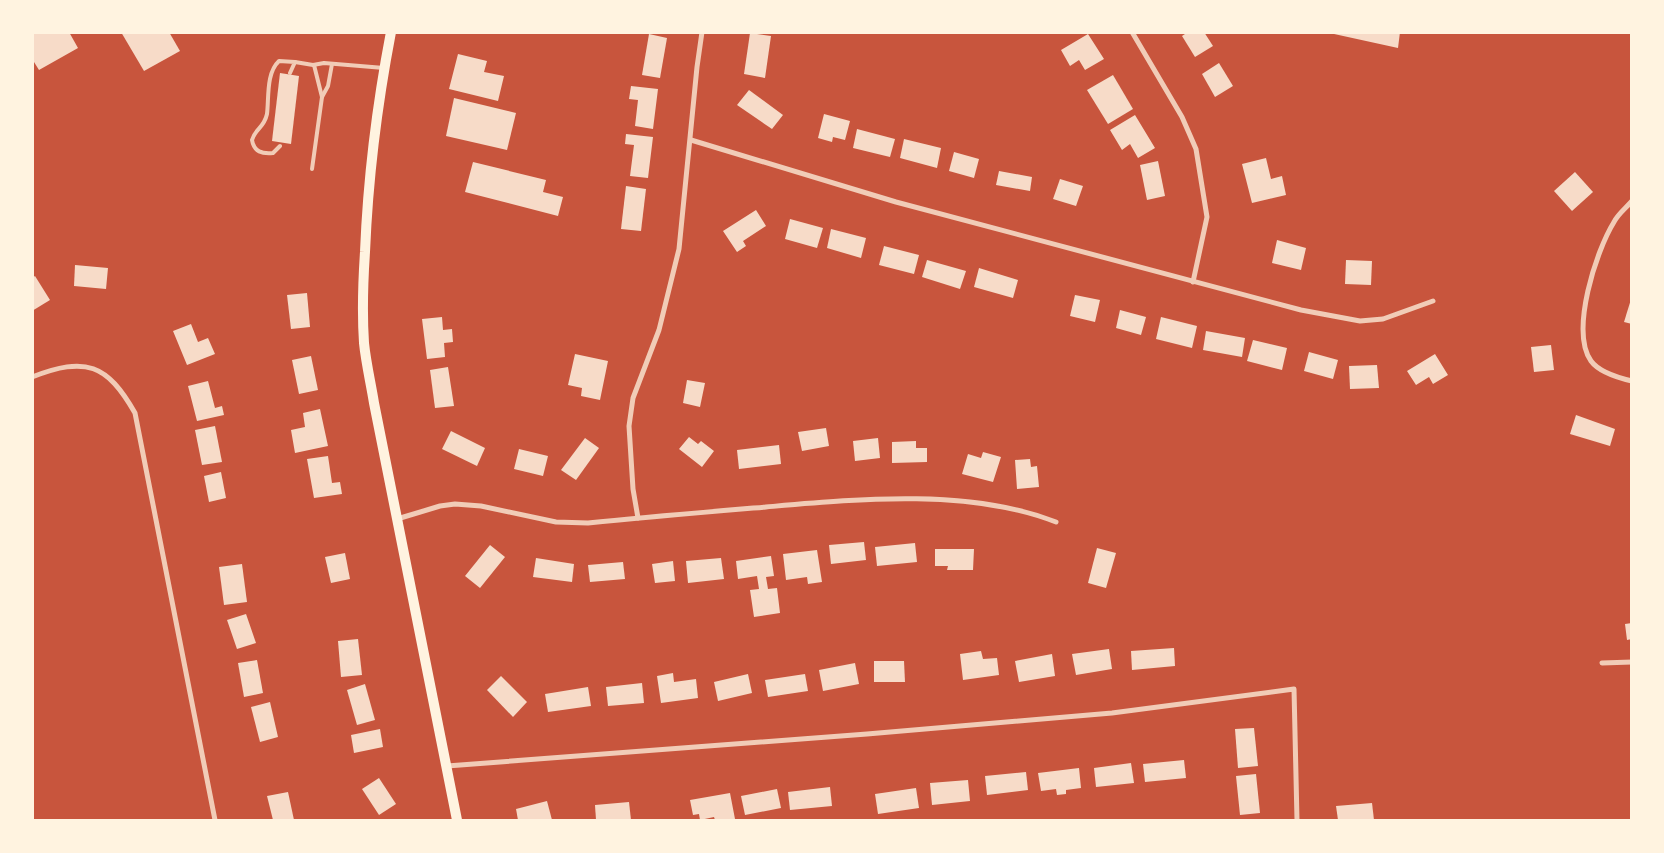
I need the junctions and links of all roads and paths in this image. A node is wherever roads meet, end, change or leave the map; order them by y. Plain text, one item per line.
1 (391, 32) edge
2 (702, 32) edge
3 (1132, 32) edge
4 (295, 62) junction
5 (332, 64) junction
6 (314, 65) junction
7 (384, 68) junction
8 (290, 73) dead end
9 (322, 97) junction
10 (691, 140) junction
11 (280, 146) dead end
12 (312, 169) dead end
13 (1632, 201) edge
14 (1193, 282) junction
15 (1433, 302) dead end
16 (32, 377) edge
17 (1632, 381) edge
18 (638, 518) junction
19 (397, 519) junction
20 (1056, 522) dead end
21 (1632, 662) edge
22 (1602, 663) dead end
23 (447, 766) junction
24 (215, 820) edge
25 (457, 820) edge
26 (1297, 820) edge

1 - 7 main road
2 - 10 street
3 - 14 street
4 - 6 lane
4 - 8 lane
4 - 11 lane
5 - 6 lane
5 - 7 lane
5 - 9 lane
6 - 9 lane
7 - 19 main road
9 - 12 lane
10 - 14 street
10 - 18 street
13 - 17 street
14 - 15 street
16 - 24 street
18 - 19 street
18 - 20 street
19 - 23 main road
21 - 22 street
23 - 25 main road
23 - 26 street

